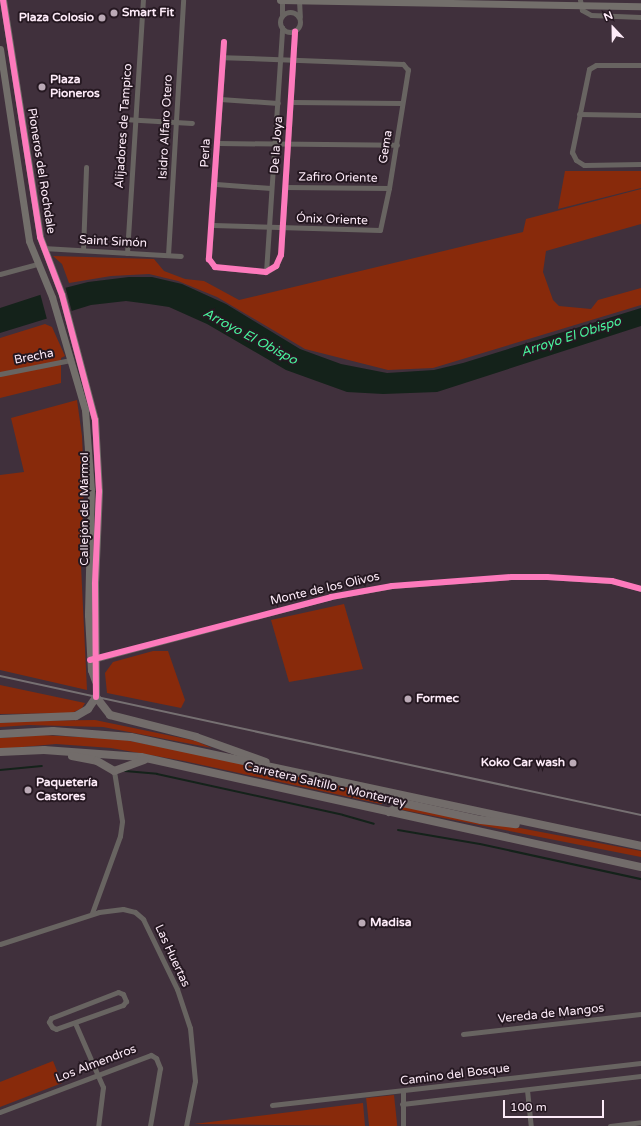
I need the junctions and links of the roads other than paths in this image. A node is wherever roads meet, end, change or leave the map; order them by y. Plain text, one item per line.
1 (3, 0) edge
2 (143, 0) edge
3 (184, 0) edge
4 (281, 0) edge
5 (299, 0) edge
6 (561, 3) edge
7 (580, 3) edge
8 (641, 6) edge
9 (282, 15) junction
10 (641, 17) edge
11 (300, 18) junction
12 (282, 28) junction
13 (296, 31) junction
14 (224, 42) dead end
15 (0, 49) edge
16 (224, 57) junction
17 (281, 60) junction
18 (293, 60) junction
19 (641, 65) edge
20 (220, 99) junction
21 (291, 102) junction
22 (278, 103) junction
23 (402, 103) junction
24 (579, 114) junction
25 (641, 115) edge
26 (123, 118) dead end
27 (134, 119) junction
28 (177, 122) junction
29 (192, 123) dead end
30 (218, 143) junction
31 (275, 143) junction
32 (288, 143) junction
33 (396, 145) junction
34 (26, 147) junction
35 (16, 149) junction
36 (641, 164) edge
37 (86, 167) dead end
38 (216, 184) junction
39 (286, 187) junction
40 (271, 188) junction
41 (389, 188) junction
42 (213, 225) junction
43 (269, 228) junction
44 (283, 229) junction
45 (380, 230) joint
46 (43, 248) junction
47 (83, 250) junction
48 (127, 253) junction
49 (168, 255) junction
50 (181, 256) dead end
51 (37, 264) junction
52 (266, 272) junction
53 (0, 274) edge
54 (74, 340) joint
55 (66, 344) joint
56 (71, 360) junction
57 (0, 374) edge
58 (90, 516) junction
59 (98, 516) junction
60 (641, 589) edge
61 (94, 660) junction
62 (96, 697) junction
63 (0, 718) edge
64 (0, 734) edge
65 (44, 750) junction
66 (0, 752) edge
67 (157, 760) junction
68 (273, 766) junction
69 (114, 771) junction
70 (389, 812) junction
71 (553, 828) junction
72 (641, 846) edge
73 (576, 852) junction
74 (641, 862) edge
75 (641, 867) edge
76 (92, 914) junction
77 (0, 944) edge
78 (641, 1014) edge
79 (76, 1023) junction
80 (463, 1034) dead end
81 (641, 1063) edge
82 (98, 1074) junction
83 (641, 1076) edge
84 (527, 1090) junction
85 (403, 1091) junction
86 (402, 1104) junction
87 (272, 1105) dead end
88 (0, 1112) edge
89 (641, 1122) edge
90 (98, 1126) edge
91 (150, 1126) edge
92 (186, 1126) edge
93 (403, 1126) edge
94 (531, 1126) edge
95 (610, 1126) edge

1 - 34 street, Pioneros del Rochdale
2 - 27 street, Alijadores de Tampico
3 - 28 street, Isidro Alfaro Otero
4 - 5 street
4 - 9 street, De la Joya
5 - 6 street
5 - 11 street, De la Joya
6 - 7 street
7 - 8 street
7 - 10 street
9 - 11 street
9 - 12 street, De la Joya
11 - 13 street, De la Joya
12 - 13 street
12 - 17 street, De la Joya
13 - 18 street, De la Joya
14 - 16 street, Perla
15 - 35 street, Pioneros del Rochdale
16 - 17 street
16 - 20 street, Perla
17 - 18 street
17 - 22 street, De la Joya
18 - 21 street, De la Joya
18 - 23 street, Gema
19 - 24 street
20 - 22 street
20 - 30 street, Perla
21 - 23 street
21 - 32 street, De la Joya
22 - 31 street, De la Joya
23 - 33 street, Gema
24 - 25 street
24 - 36 street
26 - 27 street
27 - 28 street
27 - 48 street, Alijadores de Tampico
28 - 29 street
28 - 49 street, Isidro Alfaro Otero
30 - 31 street
30 - 38 street, Perla
31 - 32 street
31 - 40 street, De la Joya
32 - 33 street
32 - 39 street, De la Joya
33 - 41 street, Gema
34 - 35 street
34 - 46 street, Pioneros del Rochdale
35 - 51 street, Pioneros del Rochdale
37 - 47 street
38 - 40 street
38 - 42 street, Perla
39 - 41 street, Zafiro Oriente
39 - 44 street, De la Joya
40 - 43 street, De la Joya
41 - 45 street, Gema
42 - 43 street, Ónix Oriente
42 - 52 street, Perla
43 - 44 street, Ónix Oriente
43 - 52 street, De la Joya
44 - 45 street, Ónix Oriente
44 - 52 street, De la Joya
46 - 47 street, Saint Simón
46 - 54 street, Pioneros del Rochdale
47 - 48 street, Saint Simón
48 - 49 street, Saint Simón
49 - 50 street, Saint Simón
51 - 53 street
51 - 55 street, Pioneros del Rochdale
54 - 59 street, Callejón del Mármol
55 - 56 street, Callejón del Mármol
56 - 57 street, Brecha
56 - 58 street, Callejón del Mármol
58 - 59 street
58 - 61 street, Callejón del Mármol
59 - 61 street, Callejón del Mármol
60 - 61 street, Monte de los Olivos
61 - 62 street, Callejón del Mármol
62 - 63 main road
62 - 68 main road
64 - 68 main road, Carretera Saltillo - Monterrey
65 - 66 main road, Carretera Saltillo - Monterrey
65 - 67 main road, Carretera Saltillo - Monterrey
65 - 69 main road
67 - 69 main road
67 - 70 main road, Carretera Saltillo - Monterrey
68 - 71 main road, Carretera Saltillo - Monterrey
69 - 76 street
70 - 71 main road
70 - 73 main road, Carretera Saltillo - Monterrey
71 - 72 main road, Carretera Saltillo - Monterrey
73 - 74 main road
73 - 75 main road, Carretera Saltillo - Monterrey
76 - 77 street, Las Huertas
76 - 92 street, Las Huertas
78 - 80 street, Vereda de Mangos
79 - 79 street
79 - 82 street
81 - 85 street, Camino del Bosque
82 - 88 street, Los Almendros
82 - 90 street
82 - 91 street, Los Almendros
83 - 84 street, Camino del Bosque
84 - 86 street, Camino del Bosque
84 - 94 street
85 - 86 street
85 - 87 street, Camino del Bosque
86 - 93 street
89 - 95 street

